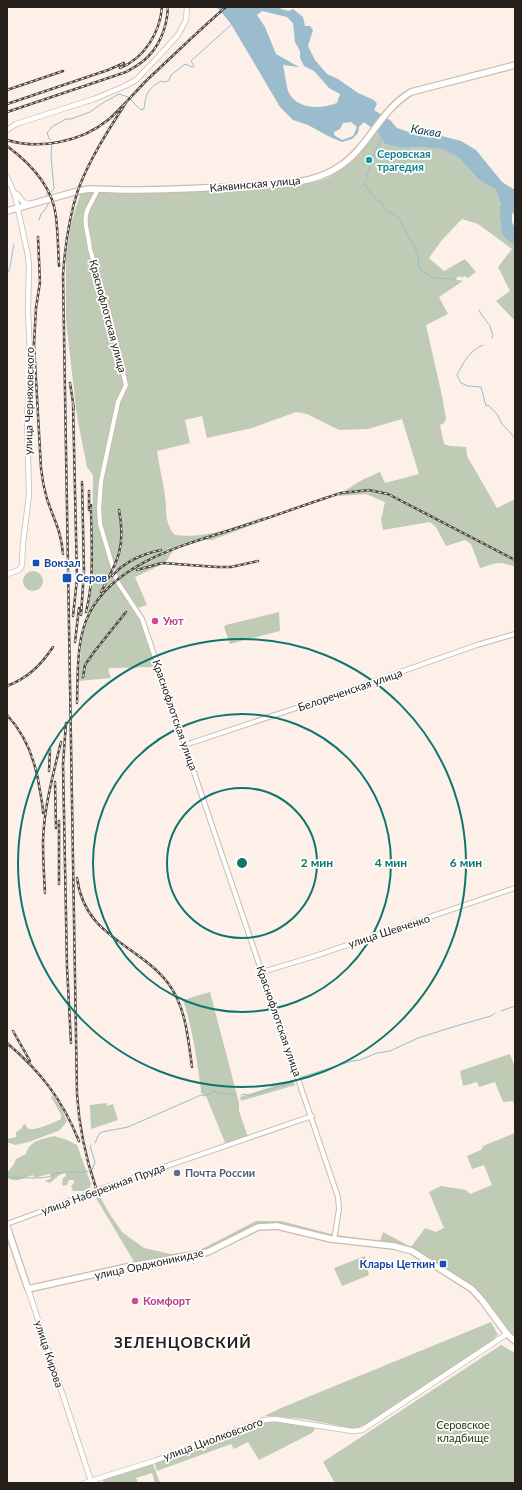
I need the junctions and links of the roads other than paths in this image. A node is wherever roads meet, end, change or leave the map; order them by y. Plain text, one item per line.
1 (186, 7) edge
2 (515, 65) edge
3 (7, 130) edge
4 (7, 177) edge
5 (98, 189) junction
6 (14, 190) junction
7 (29, 204) junction
8 (18, 207) junction
9 (7, 211) edge
10 (7, 574) edge
11 (515, 634) edge
12 (185, 745) junction
13 (515, 888) edge
14 (262, 972) junction
15 (312, 1116) junction
16 (7, 1225) edge
17 (334, 1240) junction
18 (28, 1289) junction
19 (507, 1334) junction
20 (515, 1341) edge
21 (91, 1480) junction
22 (84, 1483) edge

1 - 3 main road
2 - 5 main road, Каквинская улица
4 - 6 main road
5 - 7 main road, Каквинская улица
5 - 12 street, Краснофлотская улица
6 - 7 main road
6 - 8 main road, улица Черняховского
7 - 8 main road, Каквинская улица
8 - 9 main road, Каквинская улица
8 - 10 main road, улица Черняховского
11 - 12 street, Белореченская улица
12 - 14 street, Краснофлотская улица
13 - 14 street, улица Шевченко
14 - 15 street, Краснофлотская улица
15 - 16 street, улица Набережная Пруда
15 - 17 street, Краснофлотская улица
16 - 18 main road, улица Кирова
17 - 18 main road, улица Орджоникидзе
17 - 19 main road, улица Орджоникидзе
18 - 21 main road, улица Кирова
19 - 20 main road, улица Орджоникидзе
19 - 21 main road, улица Циолковского
21 - 22 main road, улица Циолковского

